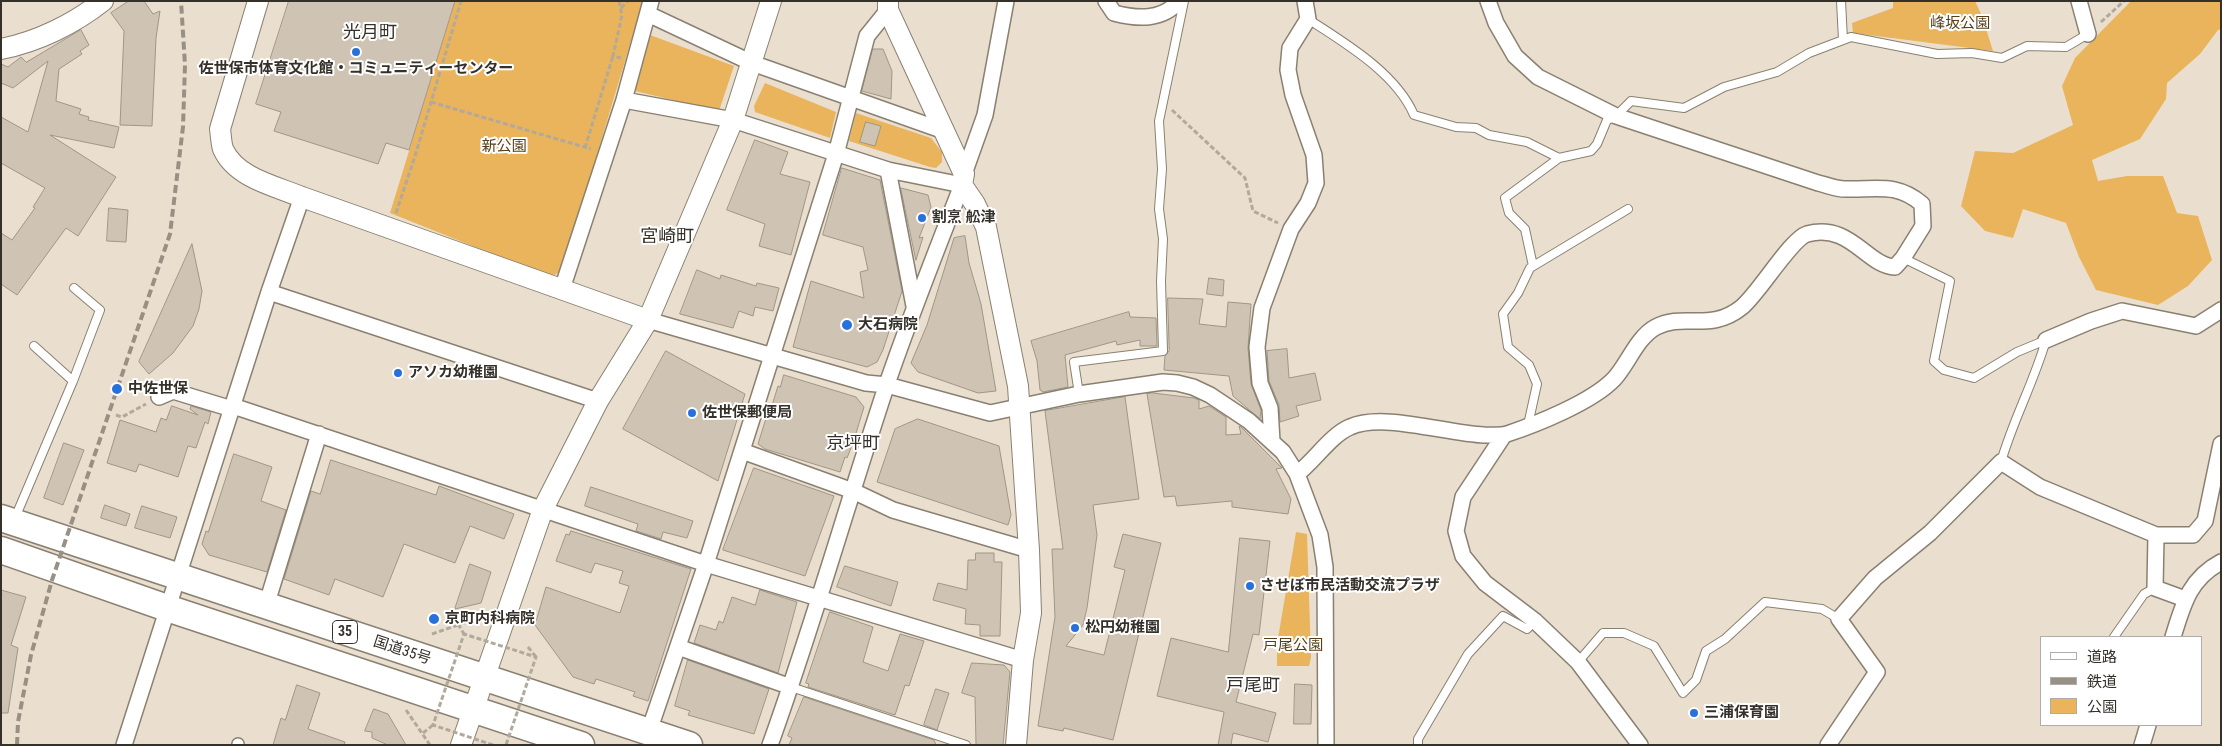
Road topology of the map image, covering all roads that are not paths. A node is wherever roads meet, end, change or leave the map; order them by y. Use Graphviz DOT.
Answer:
graph roads {
  1 [pos="103,1"];
  2 [pos="258,1"];
  3 [pos="771,1"];
  4 [pos="1006,1"];
  5 [pos="1106,1"];
  6 [pos="1179,1"];
  7 [pos="1184,1"];
  8 [pos="1305,1"];
  9 [pos="1488,1"];
  10 [pos="1841,1"];
  11 [pos="2079,1"];
  12 [pos="888,5"];
  13 [pos="650,8"];
  14 [pos="1308,19"];
  15 [pos="2088,34"];
  16 [pos="1843,40"];
  17 [pos="1,49"];
  18 [pos="752,63"];
  19 [pos="852,98"];
  20 [pos="624,100"];
  21 [pos="1616,116"];
  22 [pos="733,120"];
  23 [pos="944,131"];
  24 [pos="836,154"];
  25 [pos="1559,158"];
  26 [pos="888,170"];
  27 [pos="963,180"];
  28 [pos="302,197"];
  29 [pos="1628,209"];
  30 [pos="1903,258"];
  31 [pos="1533,266"];
  32 [pos="74,288"];
  33 [pos="562,289"];
  34 [pos="268,292"];
  35 [pos="914,306"];
  36 [pos="2221,310"];
  37 [pos="648,320"];
  38 [pos="2046,340"];
  39 [pos="34,346"];
  40 [pos="772,356"];
  41 [pos="73,381"];
  42 [pos="887,385"];
  43 [pos="1079,394"];
  44 [pos="159,397"];
  45 [pos="598,401"];
  46 [pos="1019,407"];
  47 [pos="232,408"];
  48 [pos="1528,426"];
  49 [pos="319,434"];
  50 [pos="1504,435"];
  51 [pos="1272,441"];
  52 [pos="2221,444"];
  53 [pos="742,450"];
  54 [pos="2001,462"];
  55 [pos="1297,474"];
  56 [pos="853,490"];
  57 [pos="543,509"];
  58 [pos="7,520"];
  59 [pos="2156,535"];
  60 [pos="1,550"];
  61 [pos="1029,550"];
  62 [pos="706,564"];
  63 [pos="2218,567"];
  64 [pos="178,576"];
  65 [pos="2155,588"];
  66 [pos="818,597"];
  67 [pos="2185,599"];
  68 [pos="266,606"];
  69 [pos="167,608"];
  70 [pos="1839,619"];
  71 [pos="1535,621"];
  72 [pos="2115,636"];
  73 [pos="2174,636"];
  74 [pos="678,646"];
  75 [pos="1023,660"];
  76 [pos="1578,662"];
  77 [pos="484,679"];
  78 [pos="791,687"];
  79 [pos="474,709"];
  80 [pos="2148,726"];
  81 [pos="649,731"];
  82 [pos="124,745"];
  83 [pos="461,745"];
  84 [pos="582,745"];
  85 [pos="689,745"];
  86 [pos="770,745"];
  87 [pos="966,745"];
  88 [pos="1016,745"];
  89 [pos="1326,745"];
  90 [pos="1418,745"];
  91 [pos="1640,745"];
  92 [pos="1828,745"];
  93 [pos="2142,745"];
  1 -- 17 [label="street"];
  2 -- 28 [label="street"];
  3 -- 18 [label="street"];
  4 -- 27 [label="street"];
  5 -- 6 [label="street"];
  7 -- 43 [label="lane"];
  8 -- 14 [label="street"];
  9 -- 21 [label="street"];
  10 -- 16 [label="lane"];
  11 -- 15 [label="street"];
  12 -- 19 [label="street"];
  12 -- 23 [label="street"];
  13 -- 18 [label="street"];
  13 -- 20 [label="street"];
  14 -- 25 [label="lane"];
  14 -- 51 [label="street"];
  15 -- 16 [label="lane"];
  16 -- 21 [label="lane"];
  18 -- 19 [label="street"];
  18 -- 22 [label="street"];
  19 -- 23 [label="street"];
  19 -- 24 [label="street"];
  20 -- 22 [label="street"];
  20 -- 33 [label="street"];
  21 -- 25 [label="lane"];
  21 -- 30 [label="street"];
  22 -- 24 [label="street"];
  22 -- 37 [label="street"];
  23 -- 27 [label="street"];
  24 -- 26 [label="street"];
  24 -- 40 [label="street"];
  25 -- 31 [label="lane"];
  26 -- 27 [label="street"];
  26 -- 35 [label="street"];
  27 -- 35 [label="street"];
  27 -- 46 [label="street"];
  28 -- 33 [label="street"];
  28 -- 34 [label="street"];
  29 -- 31 [label="lane"];
  30 -- 38 [label="lane"];
  30 -- 48 [label="street"];
  31 -- 48 [label="lane"];
  32 -- 41 [label="lane"];
  33 -- 37 [label="street"];
  34 -- 45 [label="street"];
  34 -- 47 [label="street"];
  35 -- 42 [label="street"];
  36 -- 38 [label="street"];
  37 -- 40 [label="street"];
  37 -- 45 [label="street"];
  38 -- 54 [label="lane"];
  39 -- 41 [label="lane"];
  40 -- 42 [label="street"];
  40 -- 53 [label="street"];
  41 -- 58 [label="lane"];
  42 -- 46 [label="street"];
  42 -- 56 [label="street"];
  43 -- 46 [label="street"];
  43 -- 51 [label="street"];
  44 -- 47 [label="street"];
  45 -- 57 [label="street"];
  46 -- 61 [label="street"];
  47 -- 49 [label="street"];
  47 -- 64 [label="street"];
  48 -- 50 [label="street"];
  49 -- 57 [label="street"];
  49 -- 68 [label="street"];
  50 -- 55 [label="street"];
  50 -- 71 [label="street"];
  51 -- 55 [label="street"];
  52 -- 59 [label="street"];
  53 -- 56 [label="street"];
  53 -- 62 [label="street"];
  54 -- 59 [label="street"];
  54 -- 70 [label="street"];
  55 -- 89 [label="street"];
  56 -- 61 [label="street"];
  56 -- 66 [label="street"];
  57 -- 62 [label="street"];
  57 -- 77 [label="street"];
  58 -- 64 [label="highway, 国道35号 / 35"];
  59 -- 65 [label="street"];
  60 -- 69 [label="highway, 35"];
  61 -- 75 [label="street"];
  62 -- 66 [label="street"];
  62 -- 74 [label="street"];
  63 -- 67 [label="street"];
  64 -- 68 [label="highway, 国道35号 / 35"];
  64 -- 69 [label="street"];
  65 -- 67 [label="street"];
  65 -- 72 [label="lane"];
  66 -- 75 [label="street"];
  66 -- 78 [label="street"];
  67 -- 73 [label="street"];
  68 -- 77 [label="highway, 国道35号 / 35"];
  69 -- 79 [label="highway, 35"];
  69 -- 82 [label="street"];
  70 -- 76 [label="lane"];
  70 -- 92 [label="street"];
  71 -- 76 [label="street"];
  71 -- 90 [label="lane"];
  74 -- 78 [label="street"];
  74 -- 81 [label="street"];
  75 -- 88 [label="street"];
  76 -- 91 [label="street"];
  77 -- 79 [label="street"];
  77 -- 81 [label="highway, 国道35号 / 35"];
  78 -- 86 [label="street"];
  78 -- 87 [label="lane"];
  79 -- 83 [label="street"];
  79 -- 84 [label="highway, 35"];
  80 -- 93 [label="street"];
  81 -- 85 [label="highway, 国道35号 / 35"];
}
